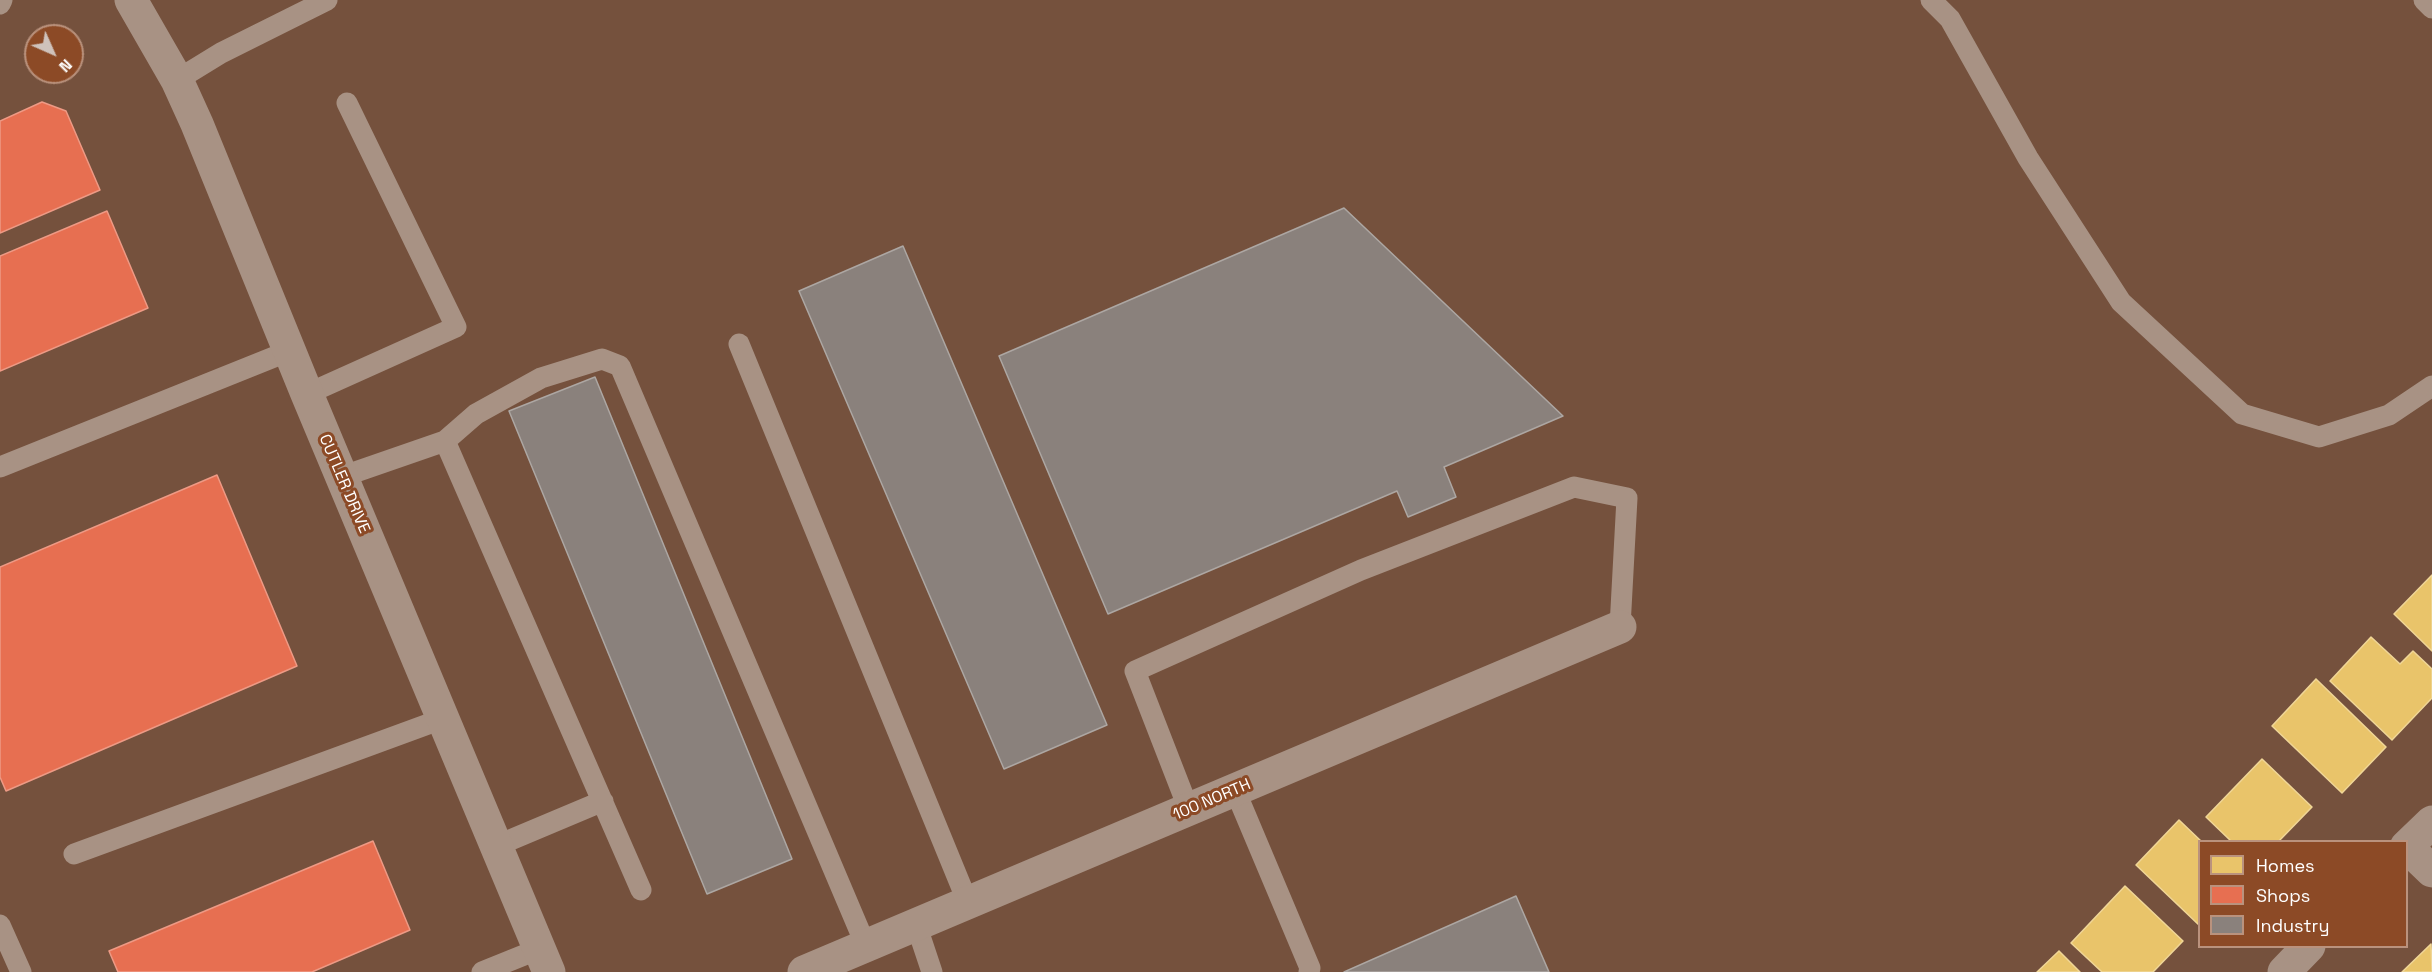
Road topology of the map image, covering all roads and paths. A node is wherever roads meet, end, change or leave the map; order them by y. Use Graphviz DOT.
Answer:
graph roads {
  1 [pos="2,0"];
  2 [pos="131,0"];
  3 [pos="327,0"];
  4 [pos="1931,0"];
  5 [pos="2424,0"];
  6 [pos="0,4"];
  7 [pos="2432,8"];
  8 [pos="177,80"];
  9 [pos="347,103"];
  10 [pos="739,344"];
  11 [pos="289,351"];
  12 [pos="2432,386"];
  13 [pos="307,394"];
  14 [pos="445,441"];
  15 [pos="0,467"];
  16 [pos="341,477"];
  17 [pos="1620,627"];
  18 [pos="442,719"];
  19 [pos="1235,790"];
  20 [pos="603,801"];
  21 [pos="1189,810"];
  22 [pos="2432,822"];
  23 [pos="496,846"];
  24 [pos="2408,846"];
  25 [pos="2408,848"];
  26 [pos="74,854"];
  27 [pos="2432,871"];
  28 [pos="641,890"];
  29 [pos="968,903"];
  30 [pos="916,924"];
  31 [pos="0,925"];
  32 [pos="866,946"];
  33 [pos="2307,948"];
  34 [pos="544,960"];
  35 [pos="21,972"];
  36 [pos="482,972"];
  37 [pos="804,972"];
  38 [pos="932,972"];
  39 [pos="1309,972"];
  40 [pos="2284,972"];
  1 -- 6 [label="lane"];
  2 -- 8 [label="street, CUTLER DRIVE"];
  3 -- 8 [label="lane"];
  4 -- 12 [label="lane"];
  5 -- 7 [label="lane"];
  8 -- 11 [label="street, CUTLER DRIVE"];
  9 -- 13 [label="lane"];
  10 -- 29 [label="lane"];
  11 -- 13 [label="street, CUTLER DRIVE"];
  11 -- 15 [label="lane"];
  13 -- 16 [label="street, CUTLER DRIVE"];
  14 -- 16 [label="lane"];
  14 -- 20 [label="lane"];
  14 -- 32 [label="lane"];
  16 -- 18 [label="street, CUTLER DRIVE"];
  17 -- 19 [label="street, 100 NORTH"];
  17 -- 21 [label="lane"];
  18 -- 23 [label="street, CUTLER DRIVE"];
  18 -- 26 [label="lane"];
  19 -- 21 [label="street, 100 NORTH"];
  19 -- 39 [label="lane"];
  20 -- 23 [label="lane"];
  20 -- 28 [label="lane"];
  21 -- 29 [label="street, 100 NORTH"];
  22 -- 24 [label="street"];
  23 -- 34 [label="street, CUTLER DRIVE"];
  25 -- 27 [label="street"];
  29 -- 30 [label="street, 100 NORTH"];
  30 -- 32 [label="street, 100 NORTH"];
  30 -- 38 [label="lane"];
  31 -- 35 [label="lane"];
  32 -- 37 [label="street, 100 NORTH"];
  33 -- 40 [label="street"];
  34 -- 36 [label="lane"];
}
